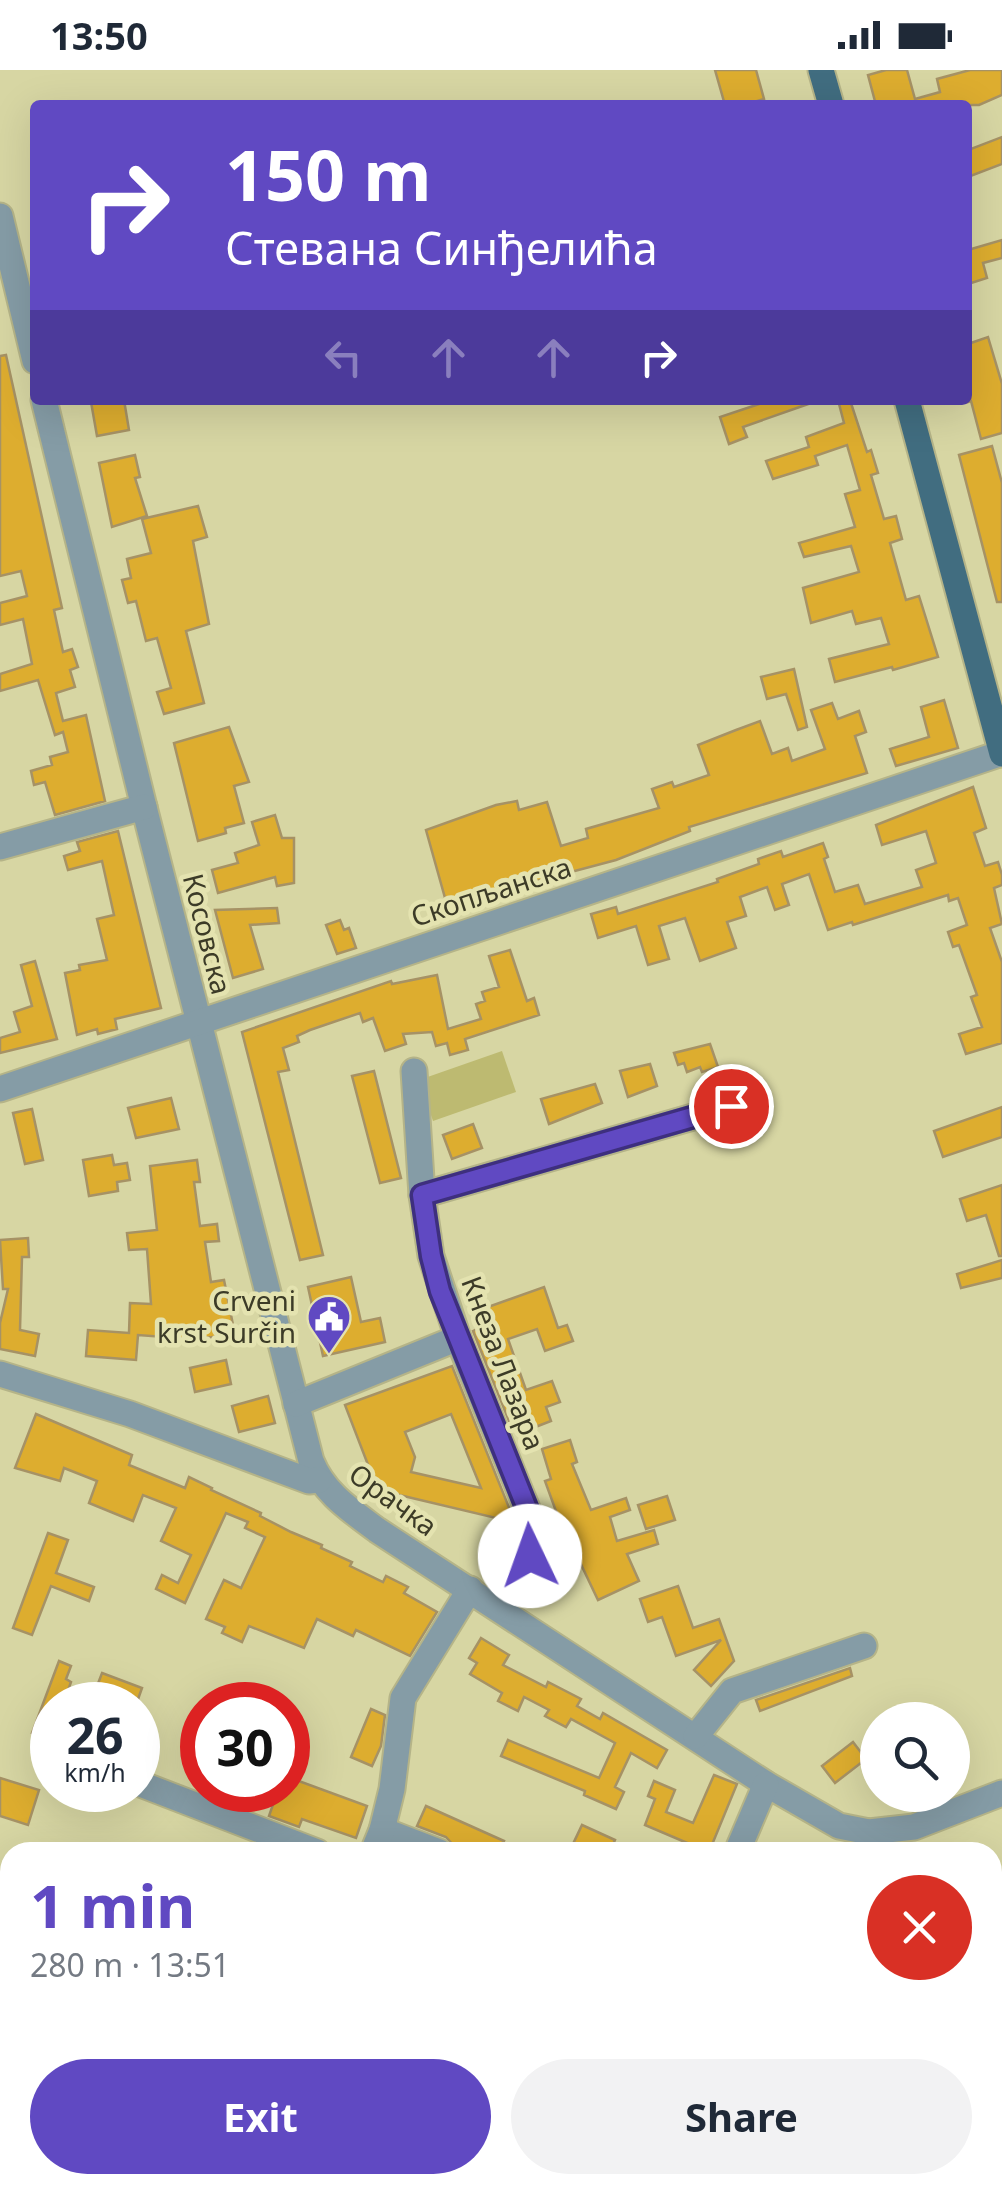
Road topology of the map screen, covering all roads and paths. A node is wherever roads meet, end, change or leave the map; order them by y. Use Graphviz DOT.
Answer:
graph roads {
  1 [pos="822,70"];
  2 [pos="829,100"];
  3 [pos="0,216"];
  4 [pos="30,340"];
  5 [pos="45,405"];
  6 [pos="908,405"];
  7 [pos="1002,753"];
  8 [pos="144,807"];
  9 [pos="0,848"];
  10 [pos="198,1022"];
  11 [pos="414,1071"];
  12 [pos="0,1088"];
  13 [pos="731,1106"];
  14 [pos="422,1195"];
  15 [pos="458,1338"];
  16 [pos="0,1374"];
  17 [pos="296,1404"];
  18 [pos="319,1480"];
  19 [pos="470,1589"];
  20 [pos="498,1606"];
  21 [pos="864,1646"];
  22 [pos="696,1736"];
  23 [pos="766,1784"];
  24 [pos="160,1791"];
  25 [pos="1002,1792"];
  26 [pos="291,1842"];
  27 [pos="378,1842"];
  28 [pos="741,1842"];
  29 [pos="862,1842"];
  1 -- 2 [label="main road"];
  3 -- 4 [label="street"];
  5 -- 8 [label="street, Косовска"];
  6 -- 7 [label="main road"];
  7 -- 10 [label="street, Скопљанска"];
  8 -- 9 [label="street"];
  8 -- 10 [label="street, Косовска"];
  10 -- 12 [label="street, Скопљанска"];
  10 -- 17 [label="street, Косовска"];
  11 -- 14 [label="street, Кнеза Лазара"];
  13 -- 14 [label="street"];
  14 -- 15 [label="street, Кнеза Лазара"];
  15 -- 17 [label="street"];
  15 -- 20 [label="street, Кнеза Лазара"];
  16 -- 18 [label="street, Орачка"];
  17 -- 18 [label="street, Косовска"];
  18 -- 19 [label="street, Орачка"];
  19 -- 20 [label="street, Орачка"];
  19 -- 27 [label="street"];
  20 -- 22 [label="street, Орачка"];
  21 -- 22 [label="street"];
  22 -- 23 [label="street, Орачка"];
  23 -- 28 [label="street"];
  23 -- 29 [label="street, Орачка"];
  24 -- 26 [label="street"];
  25 -- 29 [label="street"];
}
